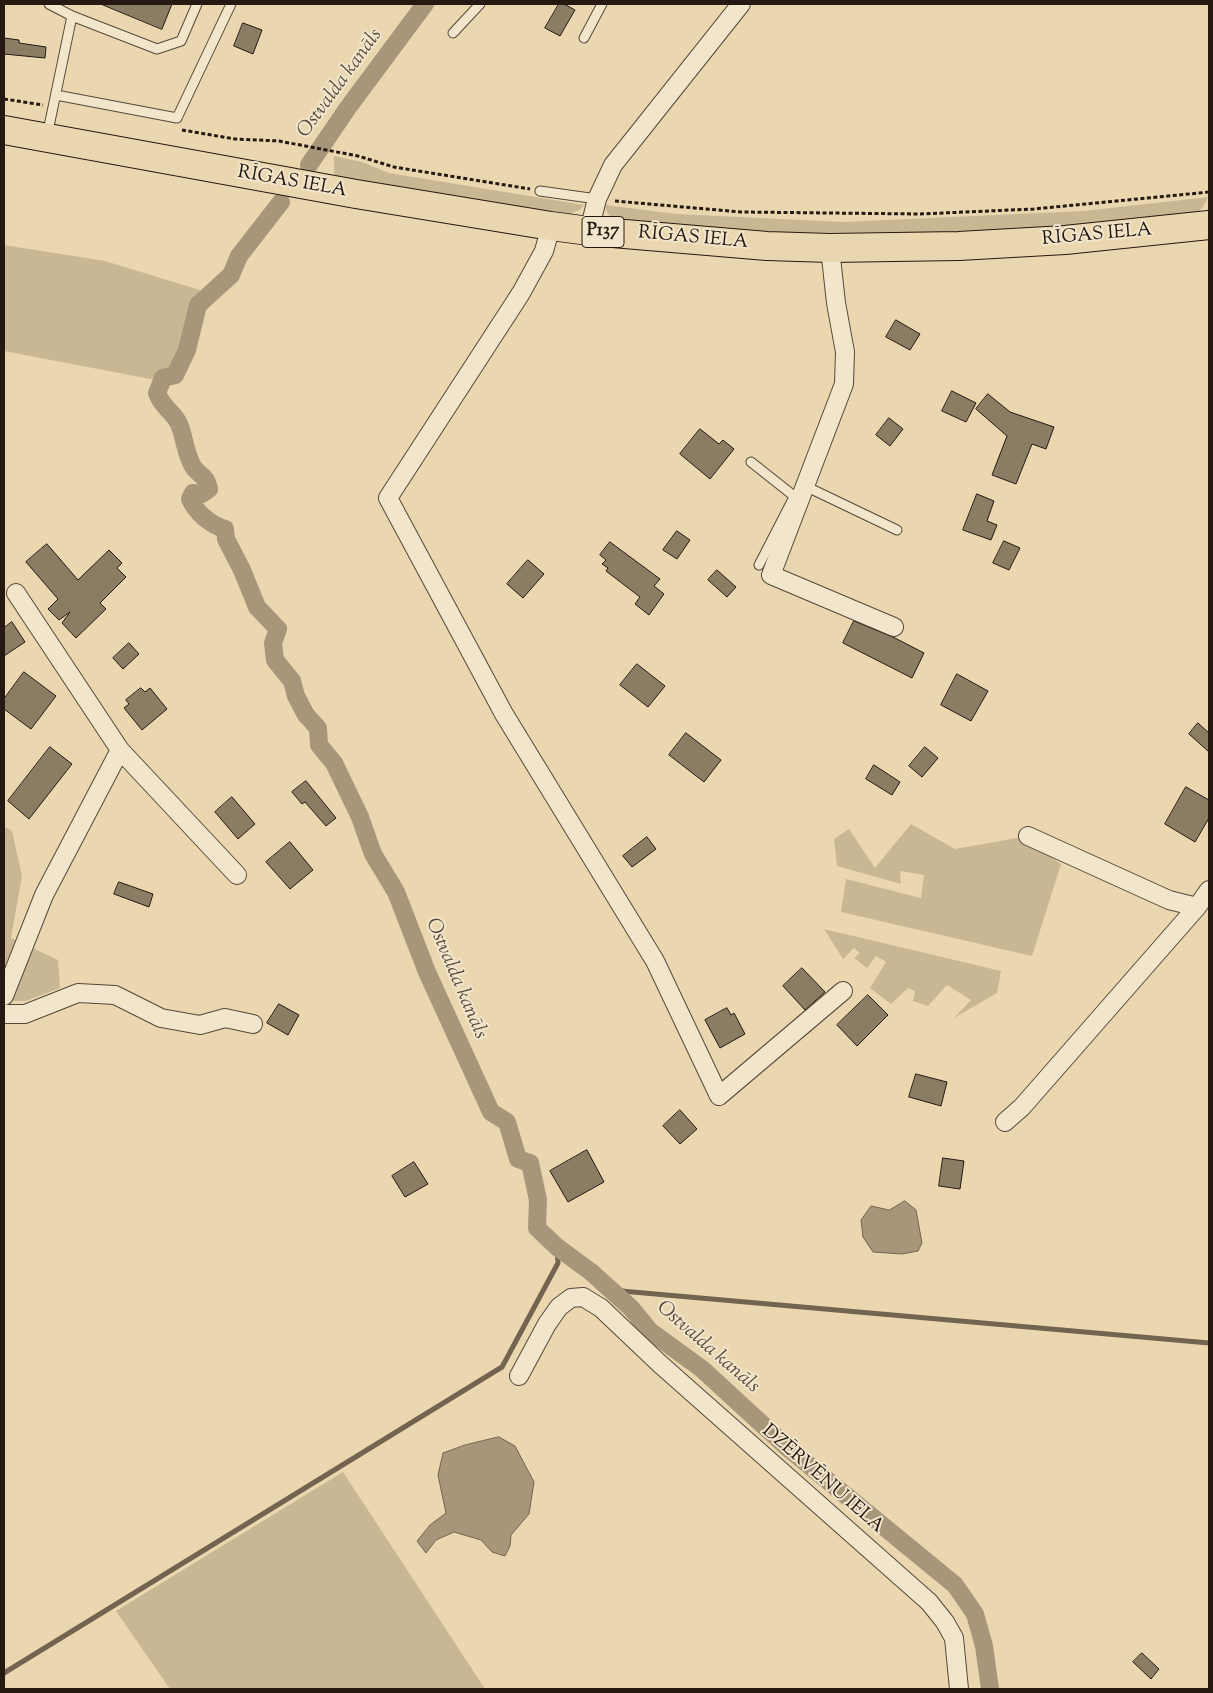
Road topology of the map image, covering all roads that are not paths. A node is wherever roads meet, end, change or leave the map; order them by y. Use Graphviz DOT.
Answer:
graph roads {
  1 [pos="49,4"];
  2 [pos="197,4"];
  3 [pos="231,4"];
  4 [pos="480,4"];
  5 [pos="602,4"];
  6 [pos="741,4"];
  7 [pos="72,16"];
  8 [pos="454,33"];
  9 [pos="584,38"];
  10 [pos="56,95"];
  11 [pos="4,130"];
  12 [pos="47,138"];
  13 [pos="540,191"];
  14 [pos="597,199"];
  15 [pos="1209,225"];
  16 [pos="551,226"];
  17 [pos="590,231"];
  18 [pos="830,248"];
  19 [pos="751,462"];
  20 [pos="800,491"];
  21 [pos="897,530"];
  22 [pos="758,565"];
  23 [pos="16,592"];
  24 [pos="894,627"];
  25 [pos="120,750"];
  26 [pos="1028,836"];
  27 [pos="237,875"];
  28 [pos="1209,890"];
  29 [pos="1197,907"];
  30 [pos="843,992"];
  31 [pos="4,996"];
  32 [pos="4,1014"];
  33 [pos="253,1024"];
  34 [pos="1005,1122"];
  35 [pos="519,1376"];
  36 [pos="959,1689"];
  1 -- 7 [label="lane"];
  2 -- 7 [label="lane"];
  3 -- 10 [label="lane"];
  4 -- 8 [label="lane"];
  5 -- 9 [label="lane"];
  6 -- 14 [label="street"];
  7 -- 10 [label="lane"];
  10 -- 12 [label="lane"];
  11 -- 12 [label="main road, RĪGAS IELA / P137"];
  12 -- 16 [label="main road, RĪGAS IELA / P137"];
  13 -- 14 [label="lane"];
  14 -- 17 [label="street"];
  15 -- 18 [label="main road, RĪGAS IELA / P137"];
  16 -- 17 [label="main road, RĪGAS IELA / P137"];
  16 -- 30 [label="street"];
  17 -- 18 [label="main road, RĪGAS IELA / P137"];
  18 -- 20 [label="street"];
  19 -- 20 [label="lane"];
  20 -- 21 [label="lane"];
  20 -- 22 [label="lane"];
  20 -- 24 [label="street"];
  23 -- 25 [label="street"];
  25 -- 27 [label="street"];
  25 -- 31 [label="street"];
  26 -- 29 [label="street"];
  28 -- 29 [label="street"];
  29 -- 34 [label="street"];
  32 -- 33 [label="street"];
  35 -- 36 [label="street, DZĒRVĒNU IELA"];
}
